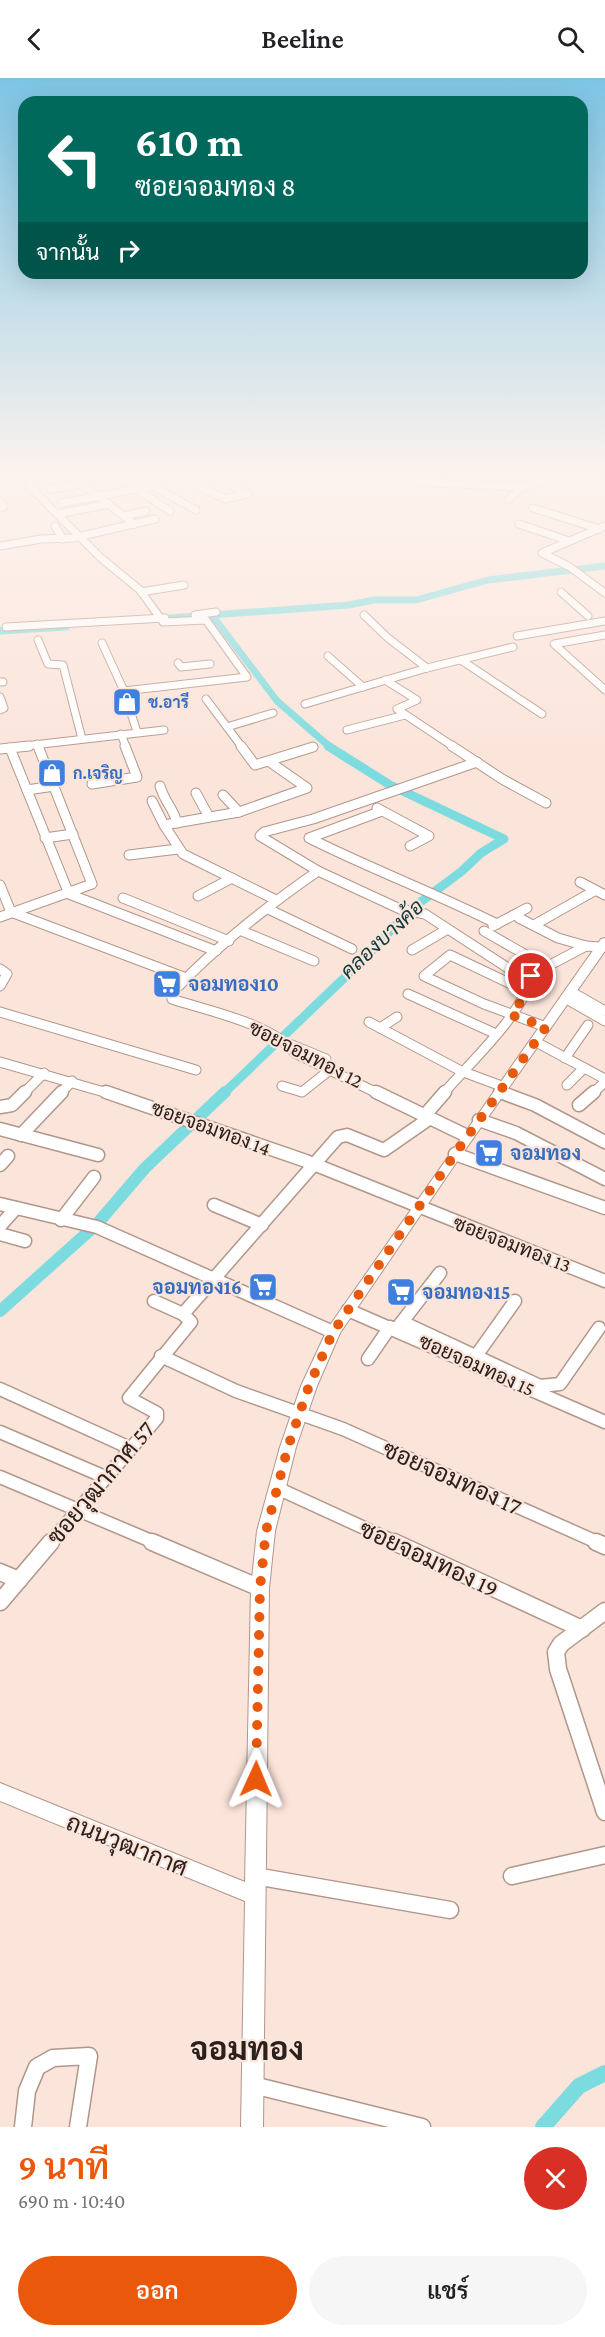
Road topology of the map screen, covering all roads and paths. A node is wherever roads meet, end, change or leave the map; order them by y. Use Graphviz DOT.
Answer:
graph roads {
  1 [pos="122,576"];
  2 [pos="582,576"];
  3 [pos="184,585"];
  4 [pos="550,585"];
  5 [pos="141,592"];
  6 [pos="605,593"];
  7 [pos="216,612"];
  8 [pos="364,615"];
  9 [pos="588,616"];
  10 [pos="162,620"];
  11 [pos="605,621"];
  12 [pos="6,627"];
  13 [pos="605,635"];
  14 [pos="517,636"];
  15 [pos="38,640"];
  16 [pos="102,643"];
  17 [pos="513,647"];
  18 [pos="327,656"];
  19 [pos="461,660"];
  20 [pos="178,663"];
  21 [pos="210,664"];
  22 [pos="188,667"];
  23 [pos="427,668"];
  24 [pos="385,680"];
  25 [pos="197,684"];
  26 [pos="363,687"];
  27 [pos="605,690"];
  28 [pos="124,691"];
  29 [pos="0,697"];
  30 [pos="206,699"];
  31 [pos="305,704"];
  32 [pos="0,710"];
  33 [pos="273,713"];
  34 [pos="542,714"];
  35 [pos="405,715"];
  36 [pos="227,727"];
  37 [pos="164,730"];
  38 [pos="347,730"];
  39 [pos="137,732"];
  40 [pos="120,734"];
  41 [pos="82,739"];
  42 [pos="37,744"];
  43 [pos="314,747"];
  44 [pos="10,748"];
  45 [pos="0,749"];
  46 [pos="270,762"];
  47 [pos="477,762"];
  48 [pos="92,784"];
  49 [pos="54,786"];
  50 [pos="160,786"];
  51 [pos="27,790"];
  52 [pos="196,794"];
  53 [pos="223,795"];
  54 [pos="363,800"];
  55 [pos="152,801"];
  56 [pos="546,803"];
  57 [pos="382,810"];
  58 [pos="239,812"];
  59 [pos="209,818"];
  60 [pos="170,824"];
  61 [pos="73,834"];
  62 [pos="45,838"];
  63 [pos="410,846"];
  64 [pos="178,849"];
  65 [pos="129,855"];
  66 [pos="318,871"];
  67 [pos="232,878"];
  68 [pos="580,882"];
  69 [pos="0,885"];
  70 [pos="594,891"];
  71 [pos="69,894"];
  72 [pos="605,895"];
  73 [pos="198,896"];
  74 [pos="123,898"];
  75 [pos="276,900"];
  76 [pos="527,908"];
  77 [pos="268,909"];
  78 [pos="11,912"];
  79 [pos="0,917"];
  80 [pos="519,918"];
  81 [pos="497,924"];
  82 [pos="534,925"];
  83 [pos="446,930"];
  84 [pos="242,931"];
  85 [pos="229,941"];
  86 [pos="598,945"];
  87 [pos="352,949"];
  88 [pos="412,950"];
  89 [pos="216,951"];
  90 [pos="314,961"];
  91 [pos="547,967"];
  92 [pos="0,969"];
  93 [pos="186,978"];
  94 [pos="0,986"];
  95 [pos="530,987"];
  96 [pos="408,994"];
  97 [pos="568,995"];
  98 [pos="605,1011"];
  99 [pos="0,1012"];
  100 [pos="511,1015"];
  101 [pos="397,1017"];
  102 [pos="605,1021"];
  103 [pos="369,1022"];
  104 [pos="588,1025"];
  105 [pos="546,1027"];
  106 [pos="380,1028"];
  107 [pos="495,1033"];
  108 [pos="284,1042"];
  109 [pos="536,1042"];
  110 [pos="565,1058"];
  111 [pos="0,1062"];
  112 [pos="584,1068"];
  113 [pos="332,1069"];
  114 [pos="196,1070"];
  115 [pos="461,1071"];
  116 [pos="44,1073"];
  117 [pos="72,1081"];
  118 [pos="605,1081"];
  119 [pos="282,1086"];
  120 [pos="567,1086"];
  121 [pos="502,1090"];
  122 [pos="579,1105"];
  123 [pos="0,1107"];
  124 [pos="428,1114"];
  125 [pos="0,1129"];
  126 [pos="473,1129"];
  127 [pos="21,1135"];
  128 [pos="605,1142"];
  129 [pos="455,1154"];
  130 [pos="98,1155"];
  131 [pos="8,1156"];
  132 [pos="0,1165"];
  133 [pos="314,1166"];
  134 [pos="93,1177"];
  135 [pos="605,1179"];
  136 [pos="0,1204"];
  137 [pos="214,1205"];
  138 [pos="418,1207"];
  139 [pos="16,1208"];
  140 [pos="605,1208"];
  141 [pos="61,1220"];
  142 [pos="262,1224"];
  143 [pos="0,1226"];
  144 [pos="0,1234"];
  145 [pos="25,1241"];
  146 [pos="440,1273"];
  147 [pos="213,1280"];
  148 [pos="605,1281"];
  149 [pos="154,1301"];
  150 [pos="516,1301"];
  151 [pos="348,1310"];
  152 [pos="183,1314"];
  153 [pos="396,1326"];
  154 [pos="599,1328"];
  155 [pos="333,1332"];
  156 [pos="161,1356"];
  157 [pos="476,1356"];
  158 [pos="368,1359"];
  159 [pos="0,1389"];
  160 [pos="298,1415"];
  161 [pos="605,1422"];
  162 [pos="0,1432"];
  163 [pos="130,1448"];
  164 [pos="0,1477"];
  165 [pos="105,1477"];
  166 [pos="277,1488"];
  167 [pos="77,1510"];
  168 [pos="605,1546"];
  169 [pos="0,1572"];
  170 [pos="18,1580"];
  171 [pos="260,1588"];
  172 [pos="0,1602"];
  173 [pos="605,1611"];
  174 [pos="582,1629"];
  175 [pos="0,1792"];
  176 [pos="605,1812"];
  177 [pos="605,1855"];
  178 [pos="512,1876"];
  179 [pos="255,1886"];
  180 [pos="450,1910"];
  181 [pos="253,2085"];
  182 [pos="23,2127"];
  183 [pos="78,2127"];
  184 [pos="252,2127"];
  185 [pos="422,2127"];
  1 -- 5 [label="street"];
  2 -- 6 [label="street"];
  3 -- 5 [label="street"];
  4 -- 9 [label="street"];
  5 -- 10 [label="street"];
  7 -- 10 [label="street"];
  8 -- 23 [label="street"];
  10 -- 12 [label="street"];
  10 -- 25 [label="street"];
  11 -- 14 [label="street"];
  13 -- 27 [label="street"];
  15 -- 41 [label="street"];
  16 -- 28 [label="street"];
  17 -- 19 [label="street"];
  18 -- 26 [label="street"];
  19 -- 23 [label="street"];
  19 -- 34 [label="street"];
  20 -- 22 [label="street"];
  21 -- 22 [label="street"];
  22 -- 25 [label="street"];
  23 -- 24 [label="street"];
  24 -- 26 [label="street"];
  24 -- 35 [label="street"];
  25 -- 28 [label="street"];
  26 -- 31 [label="street"];
  28 -- 39 [label="street"];
  29 -- 32 [label="street"];
  30 -- 36 [label="street"];
  33 -- 36 [label="street"];
  35 -- 38 [label="street"];
  35 -- 47 [label="street"];
  36 -- 46 [label="street"];
  37 -- 39 [label="street"];
  39 -- 40 [label="street"];
  40 -- 41 [label="street"];
  40 -- 48 [label="street"];
  41 -- 42 [label="street"];
  42 -- 44 [label="street"];
  42 -- 49 [label="street"];
  43 -- 46 [label="street"];
  44 -- 45 [label="street"];
  44 -- 51 [label="street"];
  46 -- 58 [label="street"];
  47 -- 54 [label="street"];
  47 -- 56 [label="street"];
  49 -- 51 [label="street"];
  49 -- 61 [label="street"];
  50 -- 60 [label="street"];
  51 -- 62 [label="street"];
  52 -- 59 [label="street"];
  53 -- 58 [label="street"];
  54 -- 57 [label="street"];
  54 -- 66 [label="street"];
  55 -- 60 [label="street"];
  57 -- 63 [label="street"];
  57 -- 81 [label="street"];
  58 -- 59 [label="street"];
  59 -- 60 [label="street"];
  60 -- 64 [label="street"];
  61 -- 62 [label="street"];
  61 -- 71 [label="street"];
  62 -- 71 [label="street"];
  64 -- 65 [label="street"];
  64 -- 67 [label="street"];
  66 -- 75 [label="street"];
  66 -- 83 [label="street"];
  67 -- 73 [label="street"];
  67 -- 75 [label="street"];
  68 -- 70 [label="street"];
  69 -- 78 [label="street"];
  70 -- 72 [label="street"];
  70 -- 82 [label="street"];
  71 -- 78 [label="street"];
  71 -- 89 [label="street"];
  74 -- 85 [label="street"];
  75 -- 77 [label="street"];
  76 -- 81 [label="street"];
  77 -- 84 [label="street"];
  77 -- 87 [label="street"];
  78 -- 79 [label="street"];
  78 -- 93 [label="street"];
  80 -- 82 [label="street"];
  81 -- 91 [label="street"];
  82 -- 86 [label="street"];
  83 -- 88 [label="street"];
  83 -- 95 [label="street"];
  84 -- 85 [label="street"];
  84 -- 90 [label="street"];
  85 -- 89 [label="street"];
  86 -- 91 [label="street"];
  86 -- 97 [label="main road"];
  89 -- 93 [label="street"];
  91 -- 95 [label="street"];
  92 -- 94 [label="street"];
  93 -- 108 [label="street, ซอยจอมทอง 12"];
  95 -- 100 [label="street"];
  95 -- 100 [label="street"];
  96 -- 107 [label="street"];
  97 -- 98 [label="street"];
  97 -- 102 [label="street"];
  97 -- 105 [label="main road"];
  99 -- 114 [label="street"];
  100 -- 105 [label="street"];
  100 -- 107 [label="street"];
  101 -- 106 [label="street"];
  103 -- 106 [label="street"];
  104 -- 110 [label="street"];
  105 -- 109 [label="main road"];
  106 -- 115 [label="street"];
  107 -- 115 [label="street"];
  108 -- 113 [label="street, ซอยจอมทอง 12"];
  108 -- 124 [label="street"];
  109 -- 110 [label="street"];
  109 -- 121 [label="main road"];
  110 -- 112 [label="street"];
  111 -- 116 [label="street, ซอยจอมทอง 14"];
  112 -- 118 [label="street"];
  112 -- 120 [label="street"];
  113 -- 119 [label="street"];
  113 -- 124 [label="street, ซอยจอมทอง 12"];
  115 -- 121 [label="street"];
  115 -- 124 [label="street"];
  116 -- 117 [label="street, ซอยจอมทอง 14"];
  116 -- 123 [label="street"];
  117 -- 127 [label="street"];
  117 -- 133 [label="street, ซอยจอมทอง 14"];
  118 -- 122 [label="street"];
  121 -- 126 [label="main road"];
  121 -- 128 [label="street"];
  124 -- 126 [label="street, ซอยจอมทอง 12"];
  124 -- 133 [label="street"];
  125 -- 127 [label="street"];
  126 -- 129 [label="main road"];
  126 -- 135 [label="street, ซอยจอมทอง 12"];
  127 -- 130 [label="street"];
  129 -- 138 [label="main road"];
  129 -- 140 [label="street"];
  131 -- 132 [label="street"];
  133 -- 138 [label="street, ซอยจอมทอง 14"];
  133 -- 142 [label="street"];
  134 -- 141 [label="street"];
  136 -- 139 [label="street"];
  137 -- 142 [label="street"];
  138 -- 148 [label="street, ซอยจอมทอง 13"];
  138 -- 151 [label="main road"];
  139 -- 141 [label="street"];
  139 -- 143 [label="street"];
  141 -- 147 [label="street"];
  142 -- 147 [label="street"];
  144 -- 145 [label="street"];
  146 -- 153 [label="street"];
  147 -- 152 [label="street"];
  147 -- 155 [label="street"];
  149 -- 152 [label="street"];
  150 -- 157 [label="street"];
  151 -- 153 [label="street, ซอยจอมทอง 15"];
  151 -- 155 [label="main road"];
  152 -- 156 [label="street, ซอยวุฒากาศ 57"];
  153 -- 157 [label="street"];
  153 -- 158 [label="street"];
  153 -- 161 [label="street, ซอยจอมทอง 15"];
  154 -- 157 [label="street"];
  155 -- 160 [label="main road"];
  156 -- 160 [label="street, ซอยจอมทอง 17"];
  156 -- 163 [label="street, ซอยวุฒากาศ 57"];
  159 -- 163 [label="street"];
  160 -- 166 [label="main road"];
  160 -- 168 [label="street, ซอยจอมทอง 17"];
  162 -- 165 [label="street"];
  163 -- 165 [label="street, ซอยวุฒากาศ 57"];
  164 -- 167 [label="street"];
  165 -- 167 [label="street, ซอยวุฒากาศ 57"];
  166 -- 171 [label="main road"];
  166 -- 174 [label="street, ซอยจอมทอง 19"];
  167 -- 170 [label="street, ซอยวุฒากาศ 57"];
  167 -- 171 [label="street"];
  169 -- 170 [label="street"];
  170 -- 172 [label="street, ซอยวุฒากาศ 57"];
  171 -- 179 [label="main road"];
  173 -- 174 [label="street"];
  174 -- 176 [label="street"];
  175 -- 179 [label="main road, ถนนวุฒากาศ"];
  177 -- 178 [label="street"];
  179 -- 180 [label="street"];
  179 -- 181 [label="main road"];
  181 -- 184 [label="main road"];
  181 -- 185 [label="street"];
  182 -- 183 [label="street"];
}
